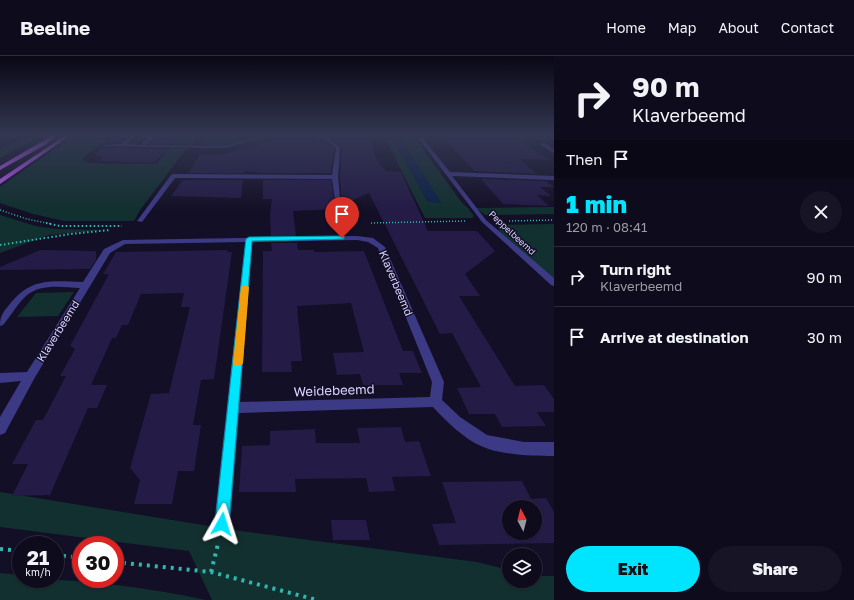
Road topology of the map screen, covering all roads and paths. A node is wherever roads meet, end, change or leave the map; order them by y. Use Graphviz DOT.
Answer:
graph roads {
  1 [pos="14,160"];
  2 [pos="32,160"];
  3 [pos="337,160"];
  4 [pos="438,160"];
  5 [pos="0,168"];
  6 [pos="448,174"];
  7 [pos="335,177"];
  8 [pos="554,178"];
  9 [pos="0,182"];
  10 [pos="339,207"];
  11 [pos="140,221"];
  12 [pos="128,227"];
  13 [pos="249,239"];
  14 [pos="0,245"];
  15 [pos="554,283"];
  16 [pos="86,285"];
  17 [pos="0,323"];
  18 [pos="30,376"];
  19 [pos="0,378"];
  20 [pos="436,402"];
  21 [pos="234,408"];
  22 [pos="0,429"];
  23 [pos="554,449"];
  24 [pos="222,524"];
  25 [pos="0,549"];
  26 [pos="12,550"];
  27 [pos="124,563"];
  28 [pos="212,572"];
  29 [pos="316,600"];
  1 -- 5 [label="main road"];
  2 -- 9 [label="main road"];
  3 -- 7 [label="street"];
  4 -- 6 [label="street, Peppelbeemd"];
  6 -- 8 [label="street"];
  6 -- 15 [label="street, Peppelbeemd"];
  7 -- 10 [label="street"];
  7 -- 11 [label="street"];
  12 -- 14 [label="path"];
  13 -- 16 [label="street, Klaverbeemd"];
  13 -- 20 [label="street, Klaverbeemd"];
  13 -- 21 [label="street"];
  16 -- 17 [label="street, Klaverbeemd"];
  16 -- 18 [label="street, Klaverbeemd"];
  18 -- 19 [label="street"];
  18 -- 22 [label="street, Klaverbeemd"];
  20 -- 21 [label="street, Weidebeemd"];
  20 -- 23 [label="street"];
  21 -- 24 [label="street"];
  24 -- 28 [label="path"];
  25 -- 26 [label="path"];
  27 -- 28 [label="path"];
  28 -- 29 [label="path"];
}
